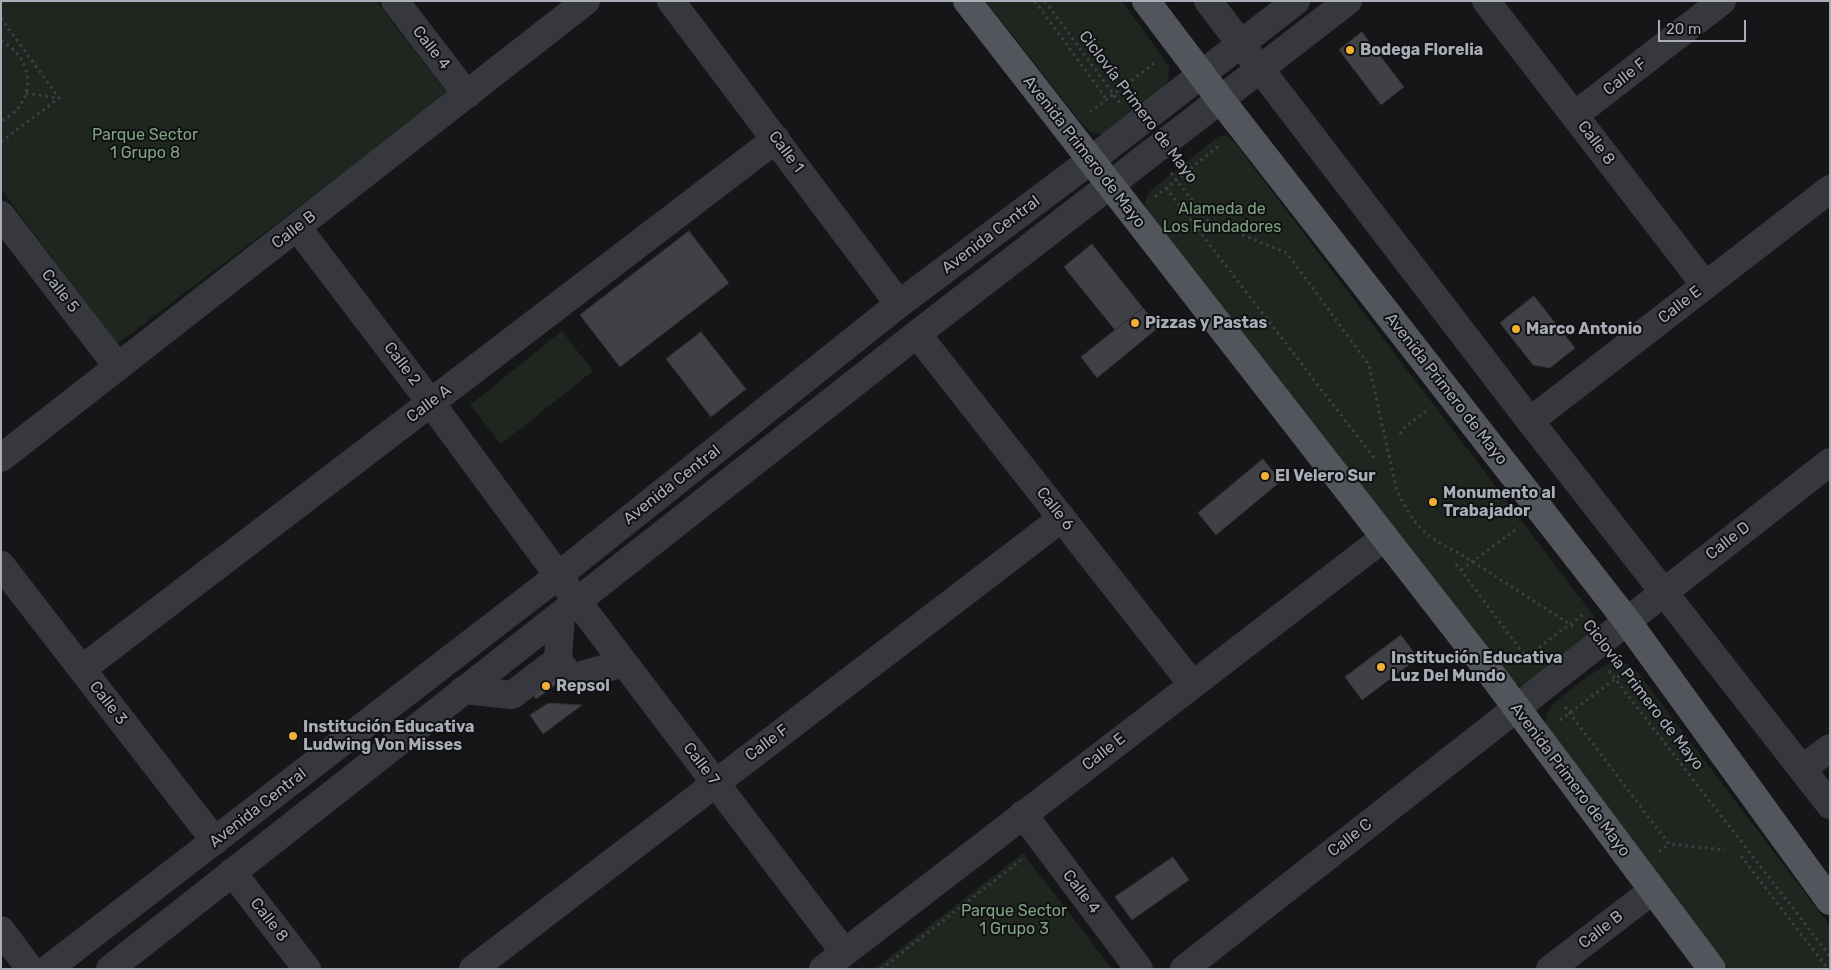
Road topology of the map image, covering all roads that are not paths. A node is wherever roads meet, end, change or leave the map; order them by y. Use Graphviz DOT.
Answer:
graph roads {
  1 [pos="395,1"];
  2 [pos="586,1"];
  3 [pos="671,1"];
  4 [pos="967,1"];
  5 [pos="1146,1"];
  6 [pos="1208,1"];
  7 [pos="1296,1"];
  8 [pos="1348,1"];
  9 [pos="1486,1"];
  10 [pos="1722,1"];
  11 [pos="1240,43"];
  12 [pos="1260,68"];
  13 [pos="1201,73"];
  14 [pos="467,95"];
  15 [pos="1220,99"];
  16 [pos="1575,116"];
  17 [pos="776,139"];
  18 [pos="1090,160"];
  19 [pos="1109,185"];
  20 [pos="1830,189"];
  21 [pos="1,214"];
  22 [pos="297,227"];
  23 [pos="1705,285"];
  24 [pos="899,304"];
  25 [pos="917,334"];
  26 [pos="118,367"];
  27 [pos="431,403"];
  28 [pos="1530,421"];
  29 [pos="1,458"];
  30 [pos="1830,462"];
  31 [pos="1062,518"];
  32 [pos="1385,537"];
  33 [pos="1,565"];
  34 [pos="558,575"];
  35 [pos="1664,591"];
  36 [pos="569,608"];
  37 [pos="1627,621"];
  38 [pos="1592,649"];
  39 [pos="558,660"];
  40 [pos="624,663"];
  41 [pos="82,669"];
  42 [pos="1192,684"];
  43 [pos="463,690"];
  44 [pos="1517,708"];
  45 [pos="1830,748"];
  46 [pos="1802,769"];
  47 [pos="716,783"];
  48 [pos="1830,805"];
  49 [pos="1023,814"];
  50 [pos="215,841"];
  51 [pos="232,872"];
  52 [pos="1652,891"];
  53 [pos="1830,901"];
  54 [pos="1,930"];
  55 [pos="844,952"];
  56 [pos="30,969"];
  57 [pos="48,969"];
  58 [pos="110,969"];
  59 [pos="307,969"];
  60 [pos="473,969"];
  61 [pos="823,969"];
  62 [pos="1139,969"];
  63 [pos="1184,969"];
  64 [pos="1550,969"];
  65 [pos="1712,969"];
  1 -- 14 [label="street, Calle 4"];
  2 -- 14 [label="street, Calle B"];
  3 -- 17 [label="street, Calle 1"];
  4 -- 18 [label="main road, Avenida Primero de Mayo"];
  5 -- 13 [label="main road, Avenida Primero de Mayo"];
  6 -- 11 [label="street"];
  7 -- 11 [label="street, Avenida Central"];
  8 -- 12 [label="street, Avenida Central"];
  9 -- 16 [label="street, Calle 8"];
  10 -- 16 [label="street, Calle F"];
  11 -- 12 [label="street"];
  11 -- 13 [label="street, Avenida Central"];
  12 -- 15 [label="street, Avenida Central"];
  12 -- 28 [label="street"];
  13 -- 15 [label="main road, Avenida Primero de Mayo"];
  13 -- 18 [label="street, Avenida Central"];
  14 -- 22 [label="street, Calle B"];
  15 -- 19 [label="street, Avenida Central"];
  15 -- 37 [label="main road, Avenida Primero de Mayo"];
  16 -- 23 [label="street, Calle 8"];
  17 -- 24 [label="street, Calle 1"];
  17 -- 27 [label="street, Calle A"];
  18 -- 19 [label="main road, Avenida Primero de Mayo"];
  18 -- 24 [label="street, Avenida Central"];
  19 -- 25 [label="street, Avenida Central"];
  19 -- 32 [label="main road, Avenida Primero de Mayo"];
  20 -- 23 [label="street, Calle E"];
  21 -- 26 [label="street, Calle 5"];
  22 -- 26 [label="street, Calle B"];
  22 -- 27 [label="street, Calle 2"];
  23 -- 28 [label="street, Calle E"];
  24 -- 34 [label="street, Avenida Central"];
  25 -- 31 [label="street, Calle 6"];
  25 -- 36 [label="street, Avenida Central"];
  26 -- 29 [label="street, Calle B"];
  27 -- 34 [label="street, Calle 2"];
  27 -- 41 [label="street, Calle A"];
  28 -- 35 [label="street"];
  30 -- 35 [label="street, Calle D"];
  31 -- 42 [label="street, Calle 6"];
  31 -- 47 [label="street, Calle F"];
  32 -- 42 [label="street, Calle E"];
  32 -- 44 [label="main road, Avenida Primero de Mayo"];
  33 -- 41 [label="street, Calle 3"];
  34 -- 36 [label="street, Calle 7"];
  34 -- 50 [label="street, Avenida Central"];
  35 -- 37 [label="street, Calle D"];
  35 -- 46 [label="street"];
  36 -- 39 [label="street"];
  36 -- 40 [label="street, Calle 7"];
  36 -- 43 [label="street, Avenida Central"];
  37 -- 38 [label="street, Calle D"];
  37 -- 53 [label="main road, Avenida Primero de Mayo"];
  38 -- 44 [label="street, Calle C"];
  39 -- 40 [label="street"];
  39 -- 43 [label="street"];
  40 -- 47 [label="street, Calle 7"];
  41 -- 50 [label="street, Calle 3"];
  42 -- 49 [label="street, Calle E"];
  43 -- 51 [label="street, Avenida Central"];
  44 -- 52 [label="main road, Avenida Primero de Mayo"];
  44 -- 63 [label="street, Calle C"];
  45 -- 46 [label="street"];
  46 -- 48 [label="street"];
  47 -- 55 [label="street, Calle 7"];
  47 -- 60 [label="street, Calle F"];
  49 -- 55 [label="street, Calle E"];
  49 -- 62 [label="street, Calle 4"];
  50 -- 57 [label="street, Avenida Central"];
  51 -- 58 [label="street, Avenida Central"];
  51 -- 59 [label="street, Calle 8"];
  52 -- 64 [label="street, Calle B"];
  52 -- 65 [label="main road, Avenida Primero de Mayo"];
  54 -- 56 [label="street"];
  55 -- 61 [label="street, Calle E"];
}
